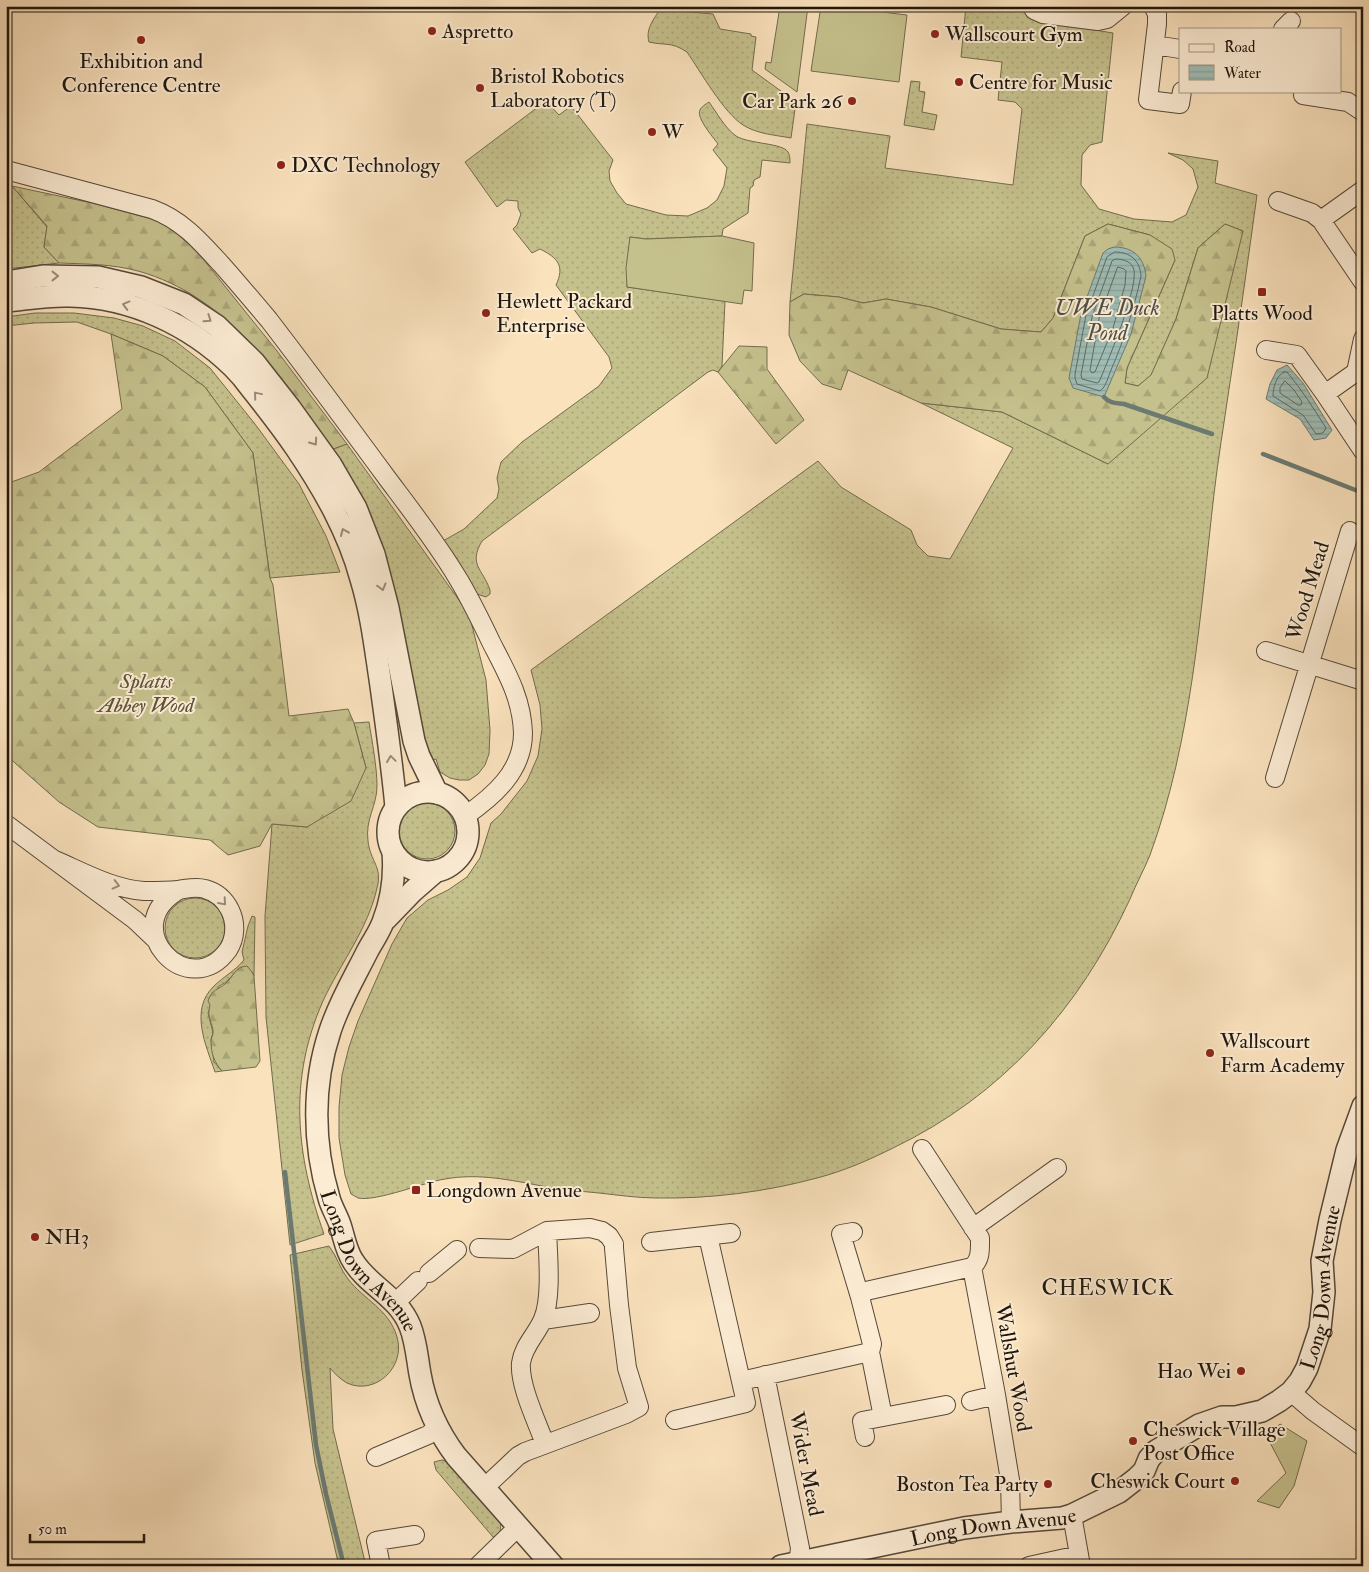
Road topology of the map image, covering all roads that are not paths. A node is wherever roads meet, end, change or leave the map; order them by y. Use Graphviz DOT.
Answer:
graph roads {
  1 [pos="1032,6"];
  2 [pos="1123,6"];
  3 [pos="1153,6"];
  4 [pos="1155,45"];
  5 [pos="1179,48"];
  6 [pos="1182,92"];
  7 [pos="1303,95"];
  8 [pos="1363,112"];
  9 [pos="6,170"];
  10 [pos="1363,190"];
  11 [pos="1278,202"];
  12 [pos="1321,220"];
  13 [pos="6,282"];
  14 [pos="1363,282"];
  15 [pos="6,301"];
  16 [pos="1363,339"];
  17 [pos="1266,350"];
  18 [pos="1325,394"];
  19 [pos="1363,451"];
  20 [pos="1350,531"];
  21 [pos="1266,651"];
  22 [pos="1310,664"];
  23 [pos="1363,681"];
  24 [pos="1275,778"];
  25 [pos="437,793"];
  26 [pos="396,807"];
  27 [pos="465,816"];
  28 [pos="6,824"];
  29 [pos="393,852"];
  30 [pos="55,860"];
  31 [pos="436,872"];
  32 [pos="179,890"];
  33 [pos="383,922"];
  34 [pos="156,940"];
  35 [pos="1363,1106"];
  36 [pos="922,1149"];
  37 [pos="1057,1168"];
  38 [pos="973,1228"];
  39 [pos="547,1231"];
  40 [pos="853,1232"];
  41 [pos="731,1233"];
  42 [pos="708,1236"];
  43 [pos="651,1242"];
  44 [pos="479,1248"];
  45 [pos="457,1250"];
  46 [pos="972,1267"];
  47 [pos="860,1297"];
  48 [pos="396,1302"];
  49 [pos="590,1313"];
  50 [pos="543,1320"];
  51 [pos="870,1352"];
  52 [pos="765,1375"];
  53 [pos="741,1381"];
  54 [pos="1291,1392"];
  55 [pos="996,1395"];
  56 [pos="971,1401"];
  57 [pos="946,1405"];
  58 [pos="883,1417"];
  59 [pos="675,1420"];
  60 [pos="438,1427"];
  61 [pos="865,1437"];
  62 [pos="545,1444"];
  63 [pos="1363,1447"];
  64 [pos="376,1457"];
  65 [pos="484,1488"];
  66 [pos="1072,1515"];
  67 [pos="1010,1522"];
  68 [pos="518,1527"];
  69 [pos="415,1535"];
  70 [pos="1080,1561"];
  71 [pos="792,1565"];
  72 [pos="382,1566"];
  73 [pos="478,1566"];
  74 [pos="553,1566"];
  75 [pos="1030,1566"];
  1 -- 2 [label="street"];
  3 -- 4 [label="street"];
  4 -- 5 [label="street"];
  4 -- 6 [label="street"];
  7 -- 8 [label="street"];
  9 -- 27 [label="street"];
  10 -- 12 [label="street"];
  11 -- 12 [label="street"];
  12 -- 14 [label="street"];
  13 -- 25 [label="street, one-way"];
  26 -- 15 [label="street, one-way"];
  16 -- 18 [label="street"];
  17 -- 18 [label="street"];
  18 -- 19 [label="street"];
  20 -- 22 [label="street, Wood Mead"];
  21 -- 22 [label="street, Wood Mead"];
  22 -- 23 [label="street, Wood Mead"];
  22 -- 24 [label="street, Wood Mead"];
  25 -- 26 [label="street"];
  25 -- 27 [label="street"];
  26 -- 29 [label="street"];
  27 -- 31 [label="street"];
  28 -- 30 [label="street"];
  29 -- 31 [label="street"];
  29 -- 33 [label="street, Long Down Avenue"];
  30 -- 32 [label="street, one-way"];
  30 -- 34 [label="street"];
  31 -- 33 [label="street, Long Down Avenue"];
  32 -- 34 [label="street"];
  32 -- 34 [label="street, one-way"];
  33 -- 48 [label="street, Long Down Avenue"];
  35 -- 54 [label="street, Long Down Avenue"];
  36 -- 38 [label="street"];
  37 -- 38 [label="street"];
  38 -- 46 [label="street"];
  39 -- 44 [label="street"];
  39 -- 50 [label="street"];
  39 -- 62 [label="street"];
  40 -- 47 [label="street"];
  41 -- 42 [label="street"];
  42 -- 43 [label="street"];
  42 -- 53 [label="street"];
  45 -- 48 [label="street"];
  46 -- 47 [label="street"];
  46 -- 55 [label="street, Wallshut Wood"];
  47 -- 51 [label="street"];
  48 -- 60 [label="street, Long Down Avenue"];
  49 -- 50 [label="street"];
  50 -- 62 [label="street"];
  51 -- 52 [label="street"];
  51 -- 58 [label="street"];
  52 -- 53 [label="street"];
  52 -- 71 [label="street, Wider Mead"];
  53 -- 59 [label="street"];
  54 -- 63 [label="street"];
  54 -- 66 [label="street, Long Down Avenue"];
  55 -- 56 [label="street"];
  55 -- 67 [label="street, Wallshut Wood"];
  57 -- 58 [label="street"];
  58 -- 61 [label="street"];
  60 -- 64 [label="street"];
  60 -- 65 [label="street, Long Down Avenue"];
  62 -- 65 [label="street"];
  65 -- 68 [label="street, Long Down Avenue"];
  66 -- 67 [label="street, Long Down Avenue"];
  66 -- 70 [label="street"];
  67 -- 71 [label="street, Long Down Avenue"];
  68 -- 73 [label="street"];
  68 -- 74 [label="street, Long Down Avenue"];
  69 -- 72 [label="street"];
  70 -- 75 [label="street"];
}
